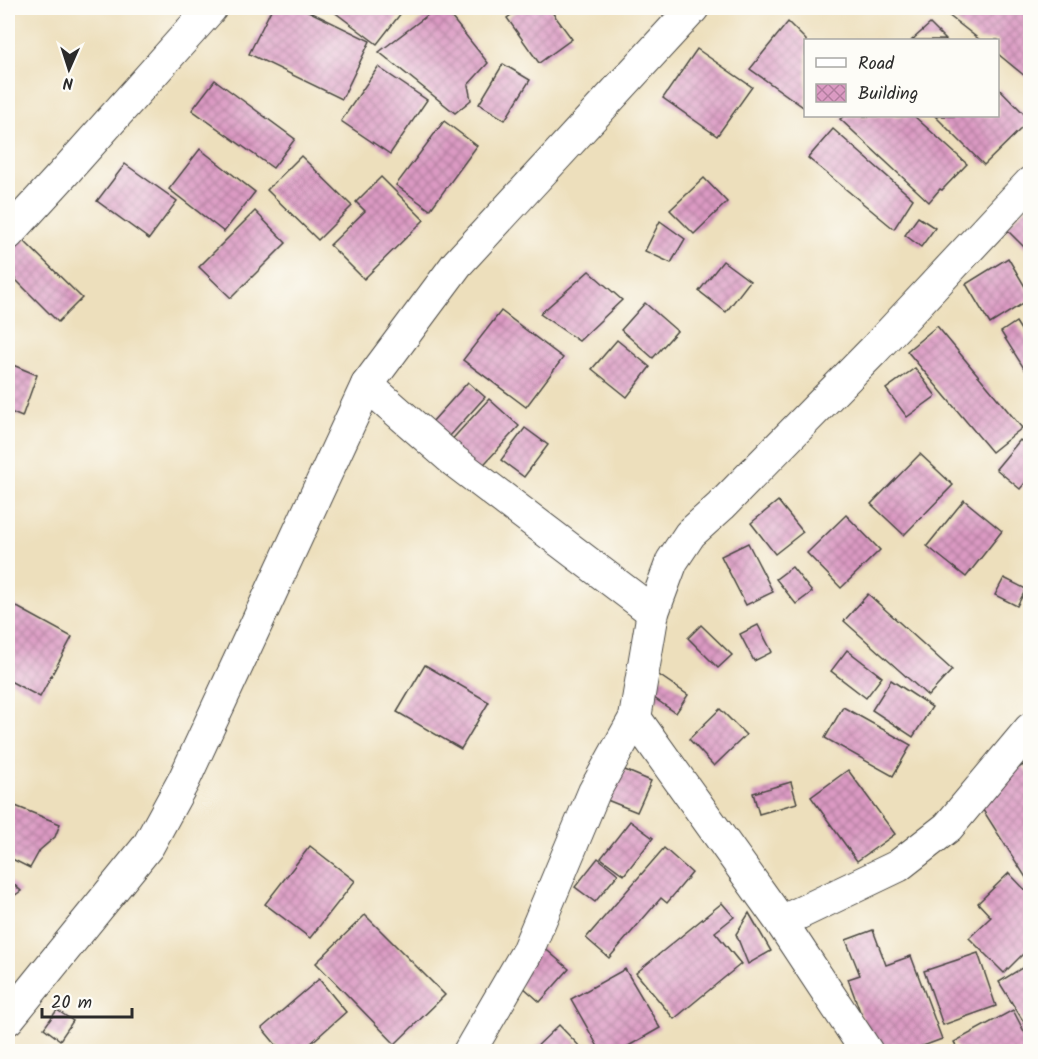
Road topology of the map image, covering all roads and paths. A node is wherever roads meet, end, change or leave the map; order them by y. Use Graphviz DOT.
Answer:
graph roads {
  1 [pos="211,8"];
  2 [pos="693,8"];
  3 [pos="1030,183"];
  4 [pos="8,234"];
  5 [pos="367,385"];
  6 [pos="653,612"];
  7 [pos="635,718"];
  8 [pos="1030,729"];
  9 [pos="781,922"];
  10 [pos="8,1019"];
  11 [pos="469,1052"];
  12 [pos="867,1052"];
  1 -- 4 [label="street"];
  2 -- 5 [label="street"];
  3 -- 6 [label="street"];
  5 -- 6 [label="street"];
  5 -- 10 [label="street"];
  6 -- 7 [label="street"];
  7 -- 9 [label="street"];
  7 -- 11 [label="street"];
  8 -- 9 [label="street"];
  9 -- 12 [label="street"];
}
